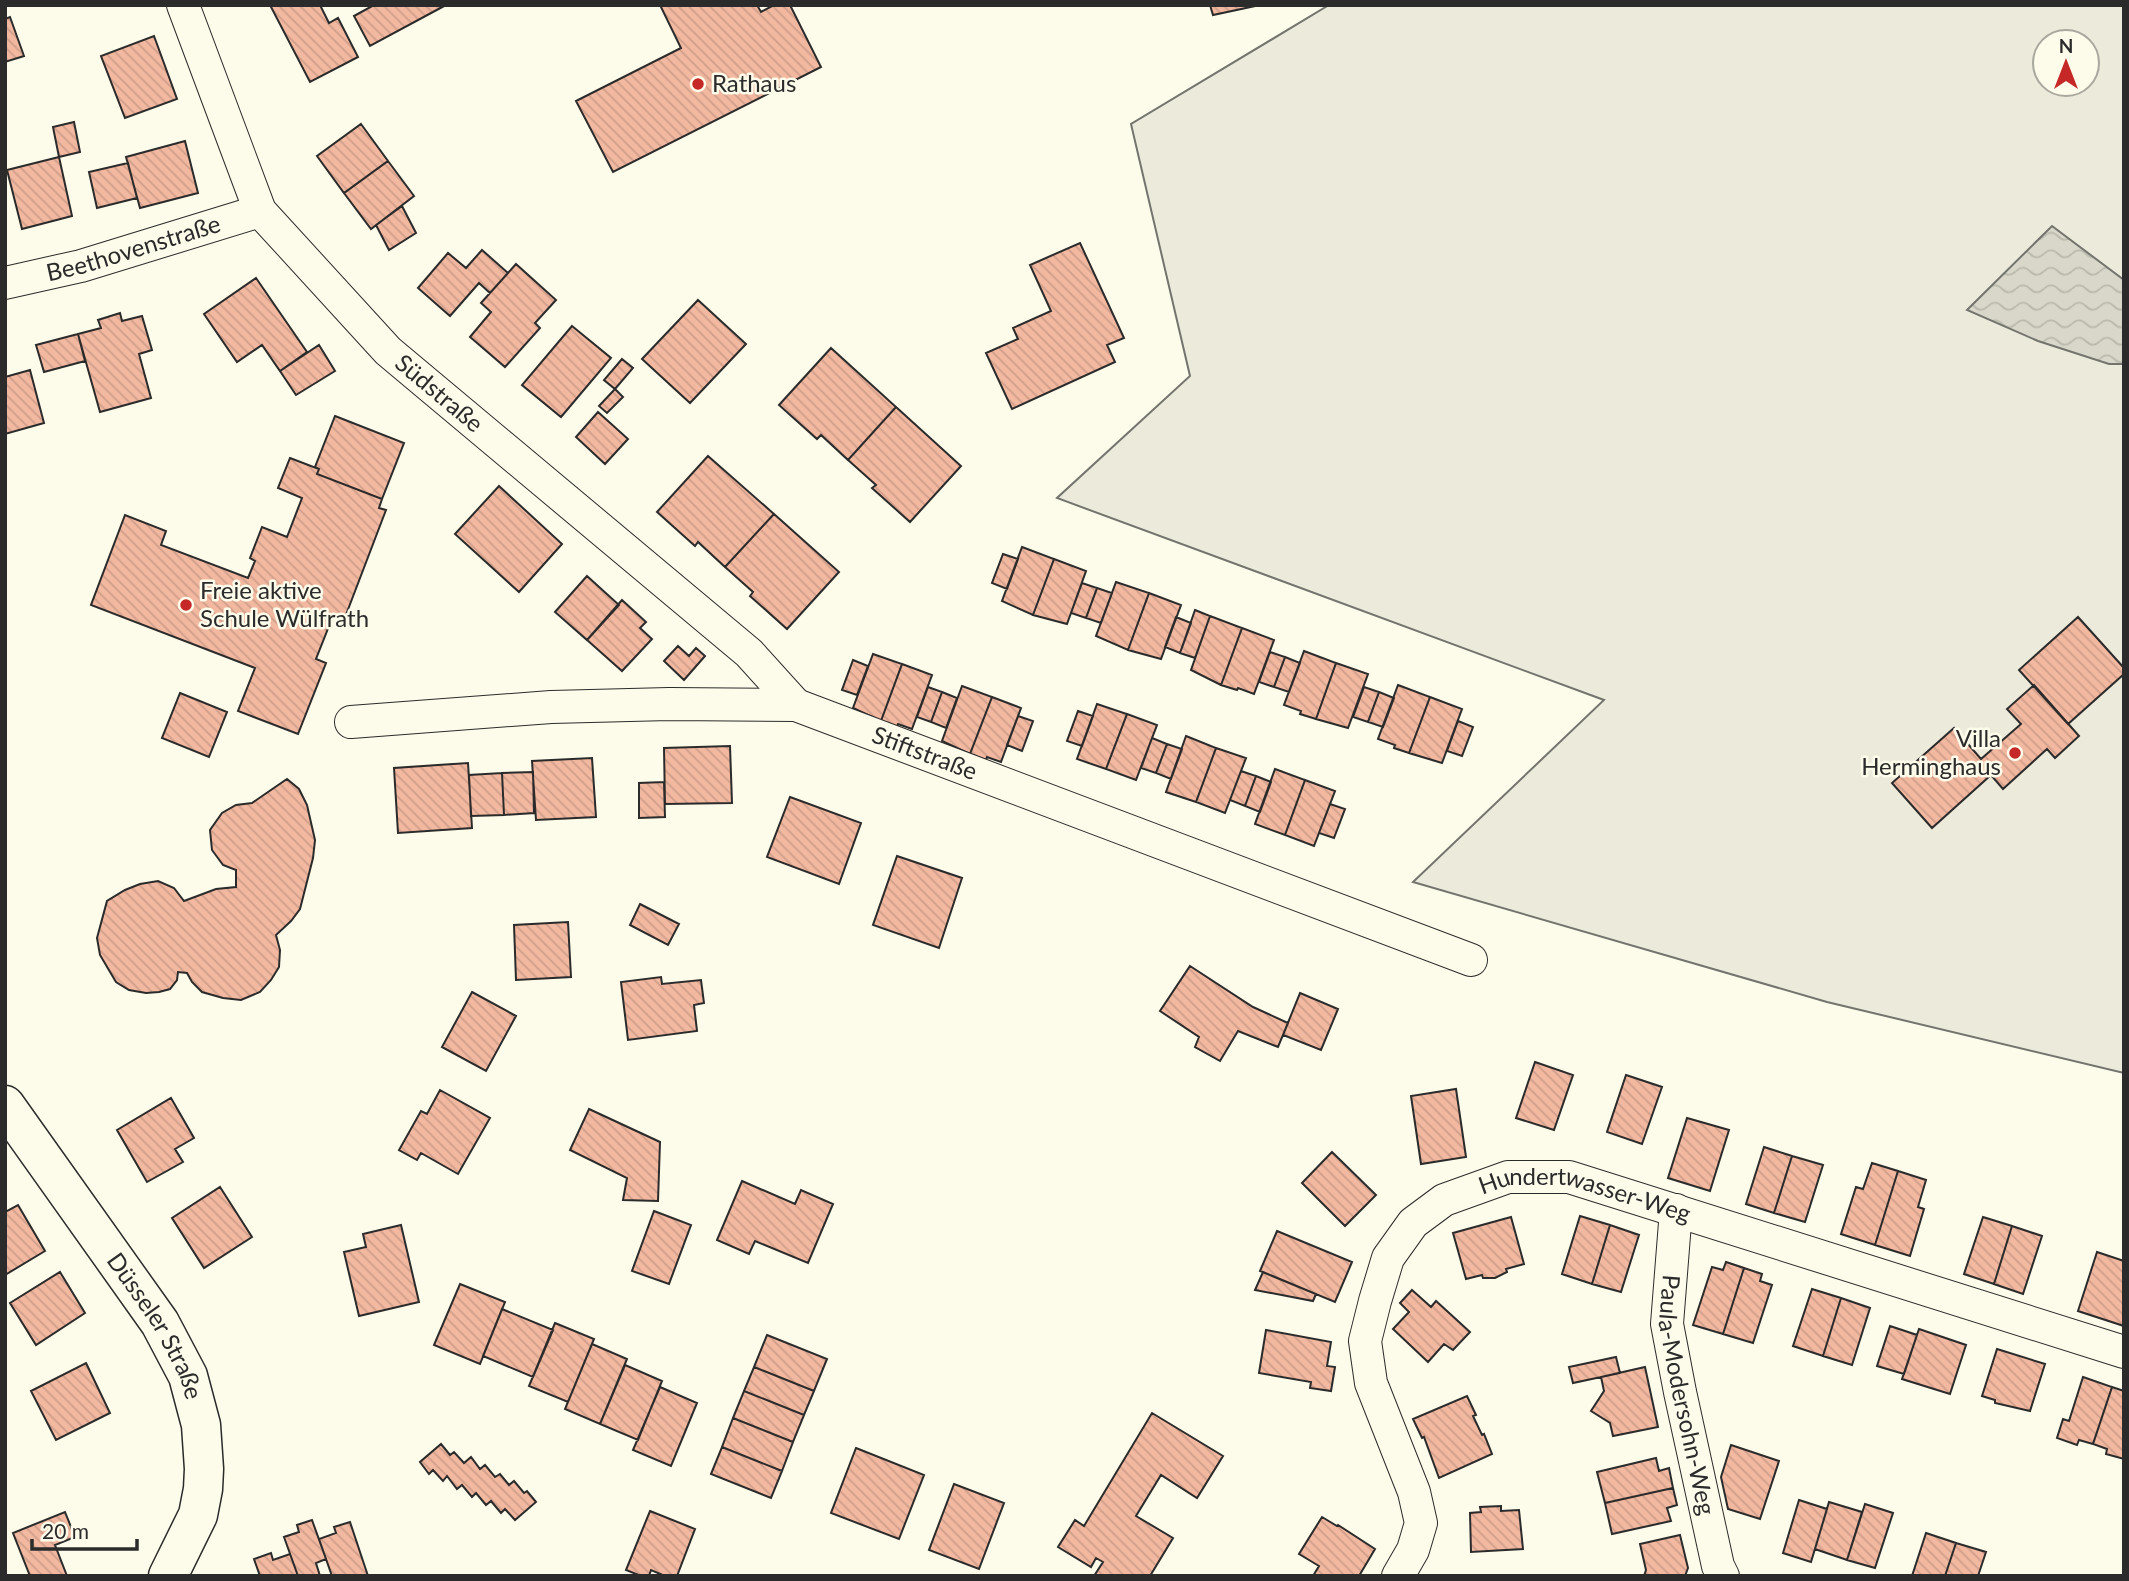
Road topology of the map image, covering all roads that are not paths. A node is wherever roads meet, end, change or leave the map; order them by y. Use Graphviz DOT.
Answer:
graph roads {
  1 [pos="183,5"];
  2 [pos="260,211"];
  3 [pos="5,284"];
  4 [pos="796,705"];
  5 [pos="351,722"];
  6 [pos="1471,960"];
  7 [pos="5,1105"];
  8 [pos="1676,1210"];
  9 [pos="2124,1352"];
  10 [pos="168,1576"];
  11 [pos="1398,1576"];
  12 [pos="1723,1576"];
  1 -- 2 [label="street, Südstraße"];
  2 -- 3 [label="street, Beethovenstraße"];
  2 -- 4 [label="street, Südstraße"];
  4 -- 5 [label="street, Stiftstraße"];
  4 -- 6 [label="street, Stiftstraße"];
  7 -- 10 [label="main road, Düsseler Straße"];
  8 -- 9 [label="street, Hundertwasser-Weg"];
  8 -- 11 [label="street, Hundertwasser-Weg"];
  8 -- 12 [label="street, Paula-Modersohn-Weg"];
}
